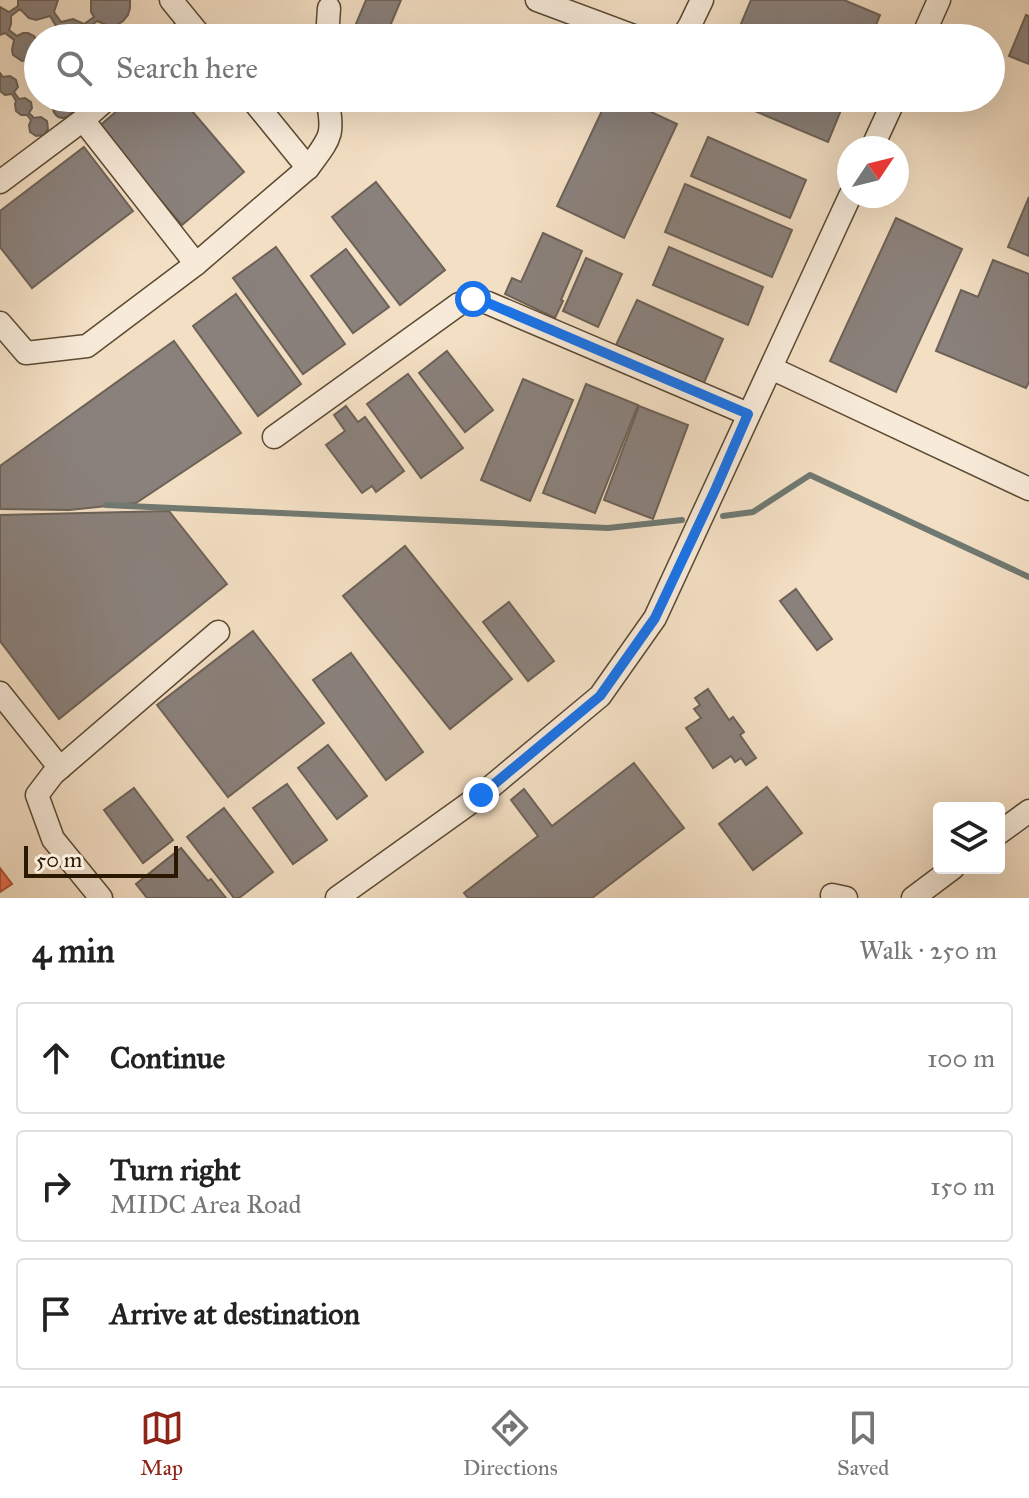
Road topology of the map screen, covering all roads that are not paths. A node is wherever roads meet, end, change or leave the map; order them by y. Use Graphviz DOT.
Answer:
graph roads {
  1 [pos="171,0"];
  2 [pos="537,0"];
  3 [pos="702,0"];
  4 [pos="939,0"];
  5 [pos="329,8"];
  6 [pos="184,24"];
  7 [pos="328,24"];
  8 [pos="601,24"];
  9 [pos="690,24"];
  10 [pos="928,24"];
  11 [pos="92,112"];
  12 [pos="262,112"];
  13 [pos="330,112"];
  14 [pos="889,112"];
  15 [pos="83,120"];
  16 [pos="878,136"];
  17 [pos="308,168"];
  18 [pos="0,182"];
  19 [pos="844,208"];
  20 [pos="196,264"];
  21 [pos="0,323"];
  22 [pos="771,368"];
  23 [pos="748,414"];
  24 [pos="274,437"];
  25 [pos="1029,489"];
  26 [pos="218,632"];
  27 [pos="0,693"];
  28 [pos="60,768"];
  29 [pos="1029,812"];
  30 [pos="1005,829"];
  31 [pos="945,874"];
  32 [pos="101,898"];
  33 [pos="337,898"];
  34 [pos="913,898"];
  1 -- 6 [label="street"];
  2 -- 8 [label="street"];
  3 -- 9 [label="street"];
  4 -- 10 [label="street"];
  5 -- 7 [label="street"];
  11 -- 15 [label="street"];
  12 -- 17 [label="street"];
  13 -- 17 [label="street"];
  14 -- 16 [label="street"];
  15 -- 18 [label="street"];
  15 -- 20 [label="street"];
  17 -- 20 [label="street"];
  19 -- 22 [label="street"];
  20 -- 21 [label="street"];
  22 -- 23 [label="street"];
  22 -- 25 [label="street"];
  23 -- 24 [label="street"];
  23 -- 33 [label="street"];
  26 -- 28 [label="street"];
  27 -- 28 [label="street"];
  28 -- 32 [label="street"];
  29 -- 30 [label="street"];
  31 -- 34 [label="street"];
}
